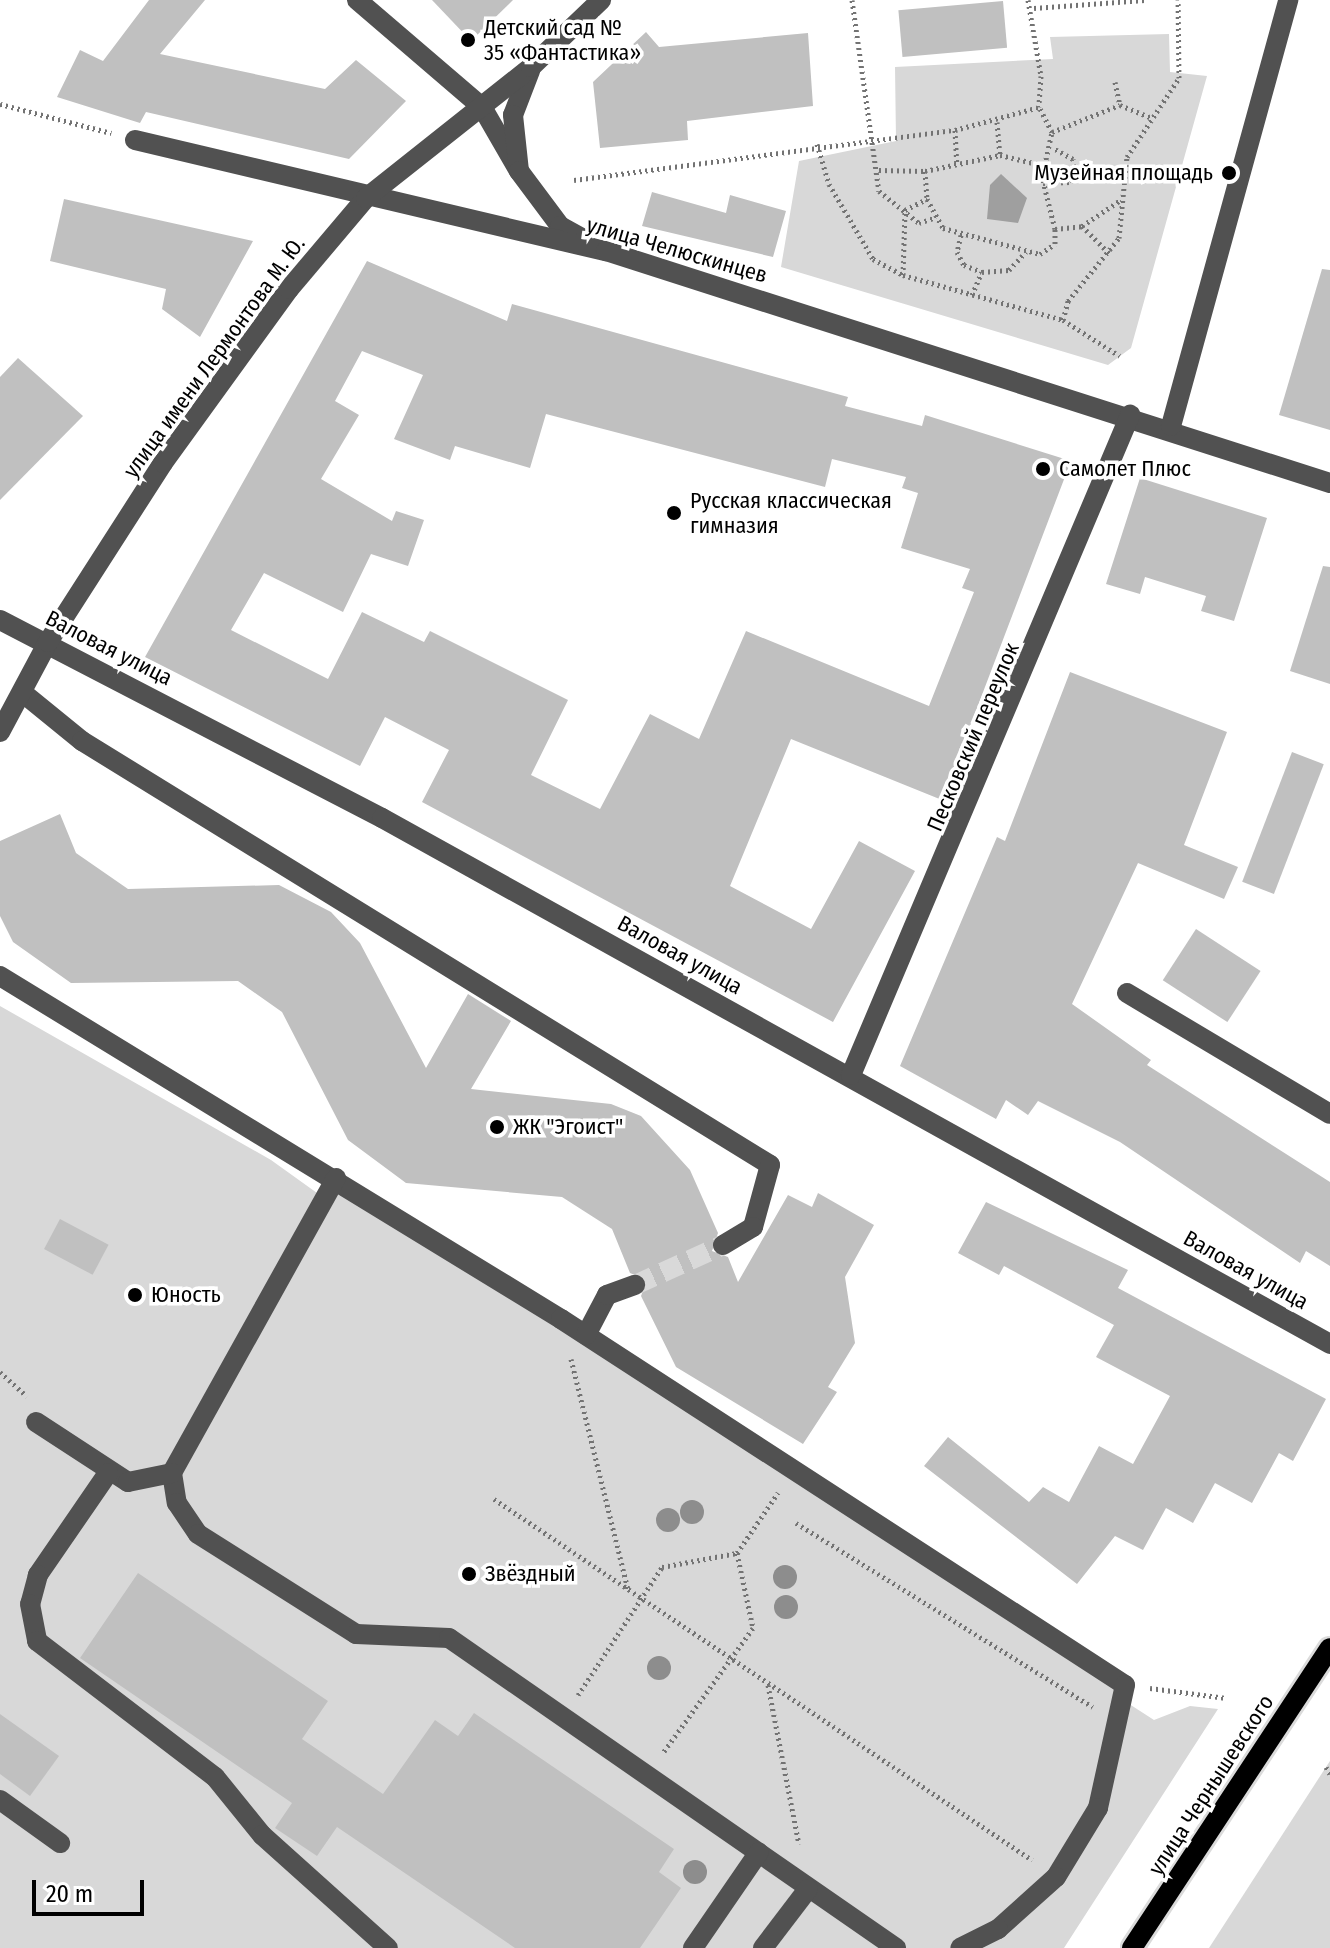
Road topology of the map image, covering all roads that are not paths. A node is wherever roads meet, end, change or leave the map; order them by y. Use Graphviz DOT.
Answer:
graph roads {
  1 [pos="357,0"];
  2 [pos="601,0"];
  3 [pos="1288,0"];
  4 [pos="531,67"];
  5 [pos="482,107"];
  6 [pos="135,140"];
  7 [pos="519,171"];
  8 [pos="366,198"];
  9 [pos="606,251"];
  10 [pos="1130,415"];
  11 [pos="1171,426"];
  12 [pos="1330,483"];
  13 [pos="0,620"];
  14 [pos="48,642"];
  15 [pos="23,693"];
  16 [pos="0,732"];
  17 [pos="0,976"];
  18 [pos="1127,993"];
  19 [pos="851,1075"];
  20 [pos="1330,1114"];
  21 [pos="336,1178"];
  22 [pos="723,1245"];
  23 [pos="635,1285"];
  24 [pos="586,1335"];
  25 [pos="1330,1344"];
  26 [pos="36,1422"];
  27 [pos="108,1473"];
  28 [pos="172,1473"];
  29 [pos="1330,1648"];
  30 [pos="0,1800"];
  31 [pos="60,1843"];
  32 [pos="759,1852"];
  33 [pos="808,1889"];
  34 [pos="388,1948"];
  35 [pos="693,1948"];
  36 [pos="763,1948"];
  37 [pos="896,1948"];
  38 [pos="960,1948"];
  39 [pos="1132,1948"];
  1 -- 5 [label="street"];
  2 -- 4 [label="street, улица имени Лермонтова М. Ю."];
  3 -- 11 [label="street"];
  4 -- 5 [label="street, улица имени Лермонтова М. Ю."];
  4 -- 7 [label="street"];
  5 -- 7 [label="street"];
  5 -- 8 [label="street, улица имени Лермонтова М. Ю."];
  6 -- 8 [label="street, улица Челюскинцев"];
  7 -- 9 [label="street"];
  8 -- 9 [label="street, улица Челюскинцев"];
  8 -- 14 [label="street, улица имени Лермонтова М. Ю."];
  9 -- 10 [label="street, улица Челюскинцев"];
  10 -- 11 [label="street, улица Челюскинцев"];
  10 -- 19 [label="street, Песковский переулок"];
  11 -- 12 [label="street, улица Челюскинцев"];
  13 -- 14 [label="street, Валовая улица"];
  14 -- 15 [label="street, улица имени Лермонтова М. Ю."];
  14 -- 19 [label="street, Валовая улица"];
  15 -- 16 [label="street, улица имени Лермонтова М. Ю."];
  15 -- 22 [label="street"];
  17 -- 21 [label="street"];
  18 -- 20 [label="street"];
  19 -- 25 [label="street, Валовая улица"];
  21 -- 24 [label="street"];
  21 -- 28 [label="street"];
  23 -- 24 [label="street"];
  24 -- 38 [label="street"];
  26 -- 27 [label="street"];
  27 -- 28 [label="street"];
  27 -- 34 [label="street"];
  28 -- 32 [label="street"];
  29 -- 39 [label="main road, улица Чернышевского, bridge"];
  30 -- 31 [label="street"];
  32 -- 33 [label="street"];
  32 -- 35 [label="street"];
  33 -- 36 [label="street"];
  33 -- 37 [label="street"];
}
